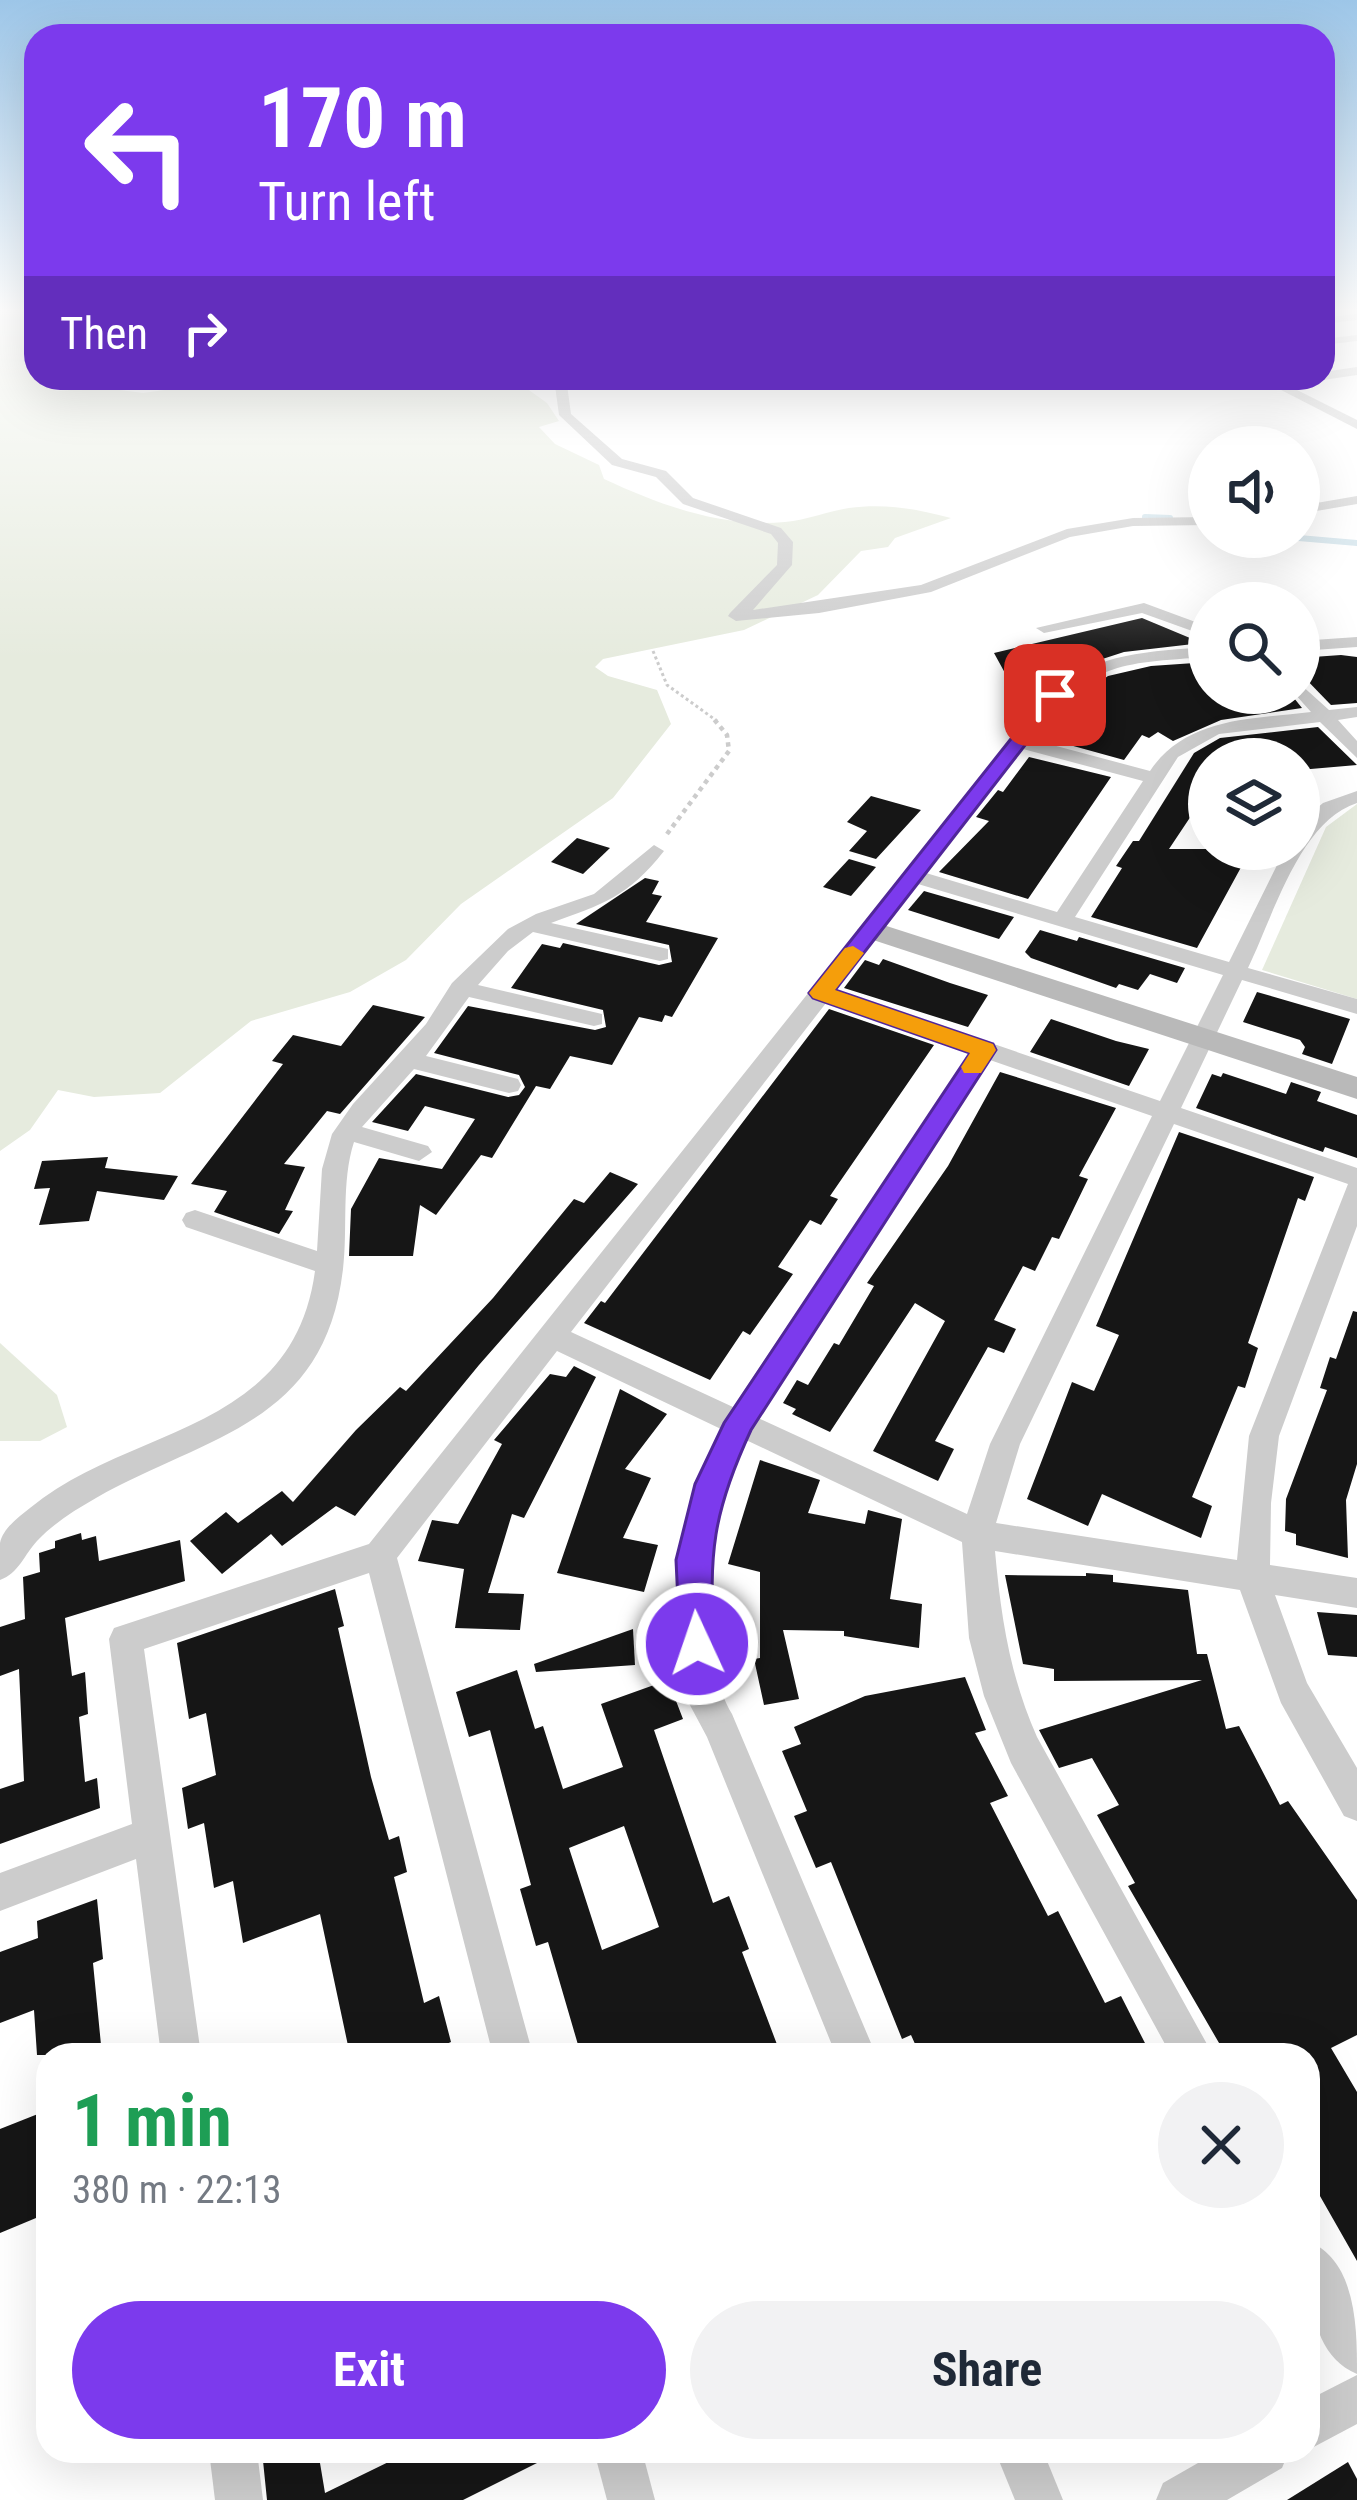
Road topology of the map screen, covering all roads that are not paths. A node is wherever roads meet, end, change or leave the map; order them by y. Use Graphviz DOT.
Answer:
graph roads {
  1 [pos="577,427"];
  2 [pos="1357,500"];
  3 [pos="1320,506"];
  4 [pos="1188,521"];
  5 [pos="1188,626"];
  6 [pos="1044,628"];
  7 [pos="1357,642"];
  8 [pos="1320,645"];
  9 [pos="1188,654"];
  10 [pos="1320,711"];
  11 [pos="1357,712"];
  12 [pos="1324,715"];
  13 [pos="1019,742"];
  14 [pos="1357,752"];
  15 [pos="1153,778"];
  16 [pos="1357,796"];
  17 [pos="1320,814"];
  18 [pos="654,851"];
  19 [pos="1285,870"];
  20 [pos="914,875"];
  21 [pos="1063,919"];
  22 [pos="530,925"];
  23 [pos="871,930"];
  24 [pos="660,954"];
  25 [pos="1235,973"];
  26 [pos="460,988"];
  27 [pos="821,993"];
  28 [pos="1357,1007"];
  29 [pos="594,1019"];
  30 [pos="1203,1038"];
  31 [pos="984,1050"];
  32 [pos="409,1060"];
  33 [pos="509,1085"];
  34 [pos="1357,1088"];
  35 [pos="1167,1113"];
  36 [pos="347,1131"];
  37 [pos="419,1151"];
  38 [pos="1357,1178"];
  39 [pos="1357,1191"];
  40 [pos="195,1220"];
  41 [pos="331,1266"];
  42 [pos="552,1336"];
  43 [pos="739,1423"];
  44 [pos="976,1534"];
  45 [pos="380,1556"];
  46 [pos="0,1565"];
  47 [pos="1253,1579"];
  48 [pos="1357,1593"];
  49 [pos="1357,1803"];
  50 [pos="152,1835"];
  51 [pos="0,1892"];
  52 [pos="179,2043"];
  53 [pos="510,2043"];
  54 [pos="851,2043"];
  55 [pos="1186,2043"];
  56 [pos="1320,2285"];
  57 [pos="1357,2351"];
  58 [pos="1357,2398"];
  59 [pos="1320,2419"];
  60 [pos="234,2463"];
  61 [pos="621,2463"];
  62 [pos="1024,2463"];
  63 [pos="1244,2463"];
  64 [pos="239,2500"];
  65 [pos="631,2500"];
  66 [pos="1039,2500"];
  67 [pos="1180,2500"];
  1 -- 4 [label="street"];
  2 -- 3 [label="street"];
  5 -- 6 [label="street"];
  7 -- 8 [label="street"];
  9 -- 13 [label="street"];
  10 -- 12 [label="street"];
  11 -- 12 [label="street"];
  12 -- 14 [label="street"];
  12 -- 15 [label="street"];
  13 -- 15 [label="street"];
  13 -- 20 [label="street"];
  15 -- 21 [label="street"];
  16 -- 17 [label="street"];
  18 -- 22 [label="street"];
  19 -- 25 [label="street"];
  20 -- 21 [label="street"];
  20 -- 23 [label="street"];
  21 -- 25 [label="street"];
  22 -- 24 [label="street"];
  22 -- 26 [label="street"];
  23 -- 27 [label="street"];
  23 -- 30 [label="street"];
  25 -- 28 [label="street"];
  25 -- 30 [label="street"];
  26 -- 29 [label="street"];
  26 -- 32 [label="street"];
  27 -- 31 [label="street"];
  27 -- 42 [label="street"];
  30 -- 34 [label="street"];
  30 -- 35 [label="street"];
  31 -- 35 [label="street"];
  31 -- 43 [label="street"];
  32 -- 33 [label="street"];
  32 -- 36 [label="street"];
  35 -- 38 [label="street"];
  35 -- 44 [label="street"];
  36 -- 37 [label="street"];
  36 -- 41 [label="street"];
  39 -- 47 [label="street"];
  40 -- 41 [label="street"];
  41 -- 46 [label="street"];
  42 -- 43 [label="street"];
  42 -- 45 [label="street"];
  43 -- 44 [label="street"];
  43 -- 54 [label="street"];
  44 -- 47 [label="street"];
  44 -- 55 [label="street"];
  45 -- 50 [label="street"];
  45 -- 53 [label="street"];
  47 -- 48 [label="street"];
  47 -- 49 [label="street"];
  50 -- 51 [label="street"];
  50 -- 52 [label="street"];
  56 -- 57 [label="street"];
  58 -- 59 [label="street"];
  60 -- 64 [label="street"];
  61 -- 65 [label="street"];
  62 -- 66 [label="street"];
  63 -- 67 [label="street"];
}
